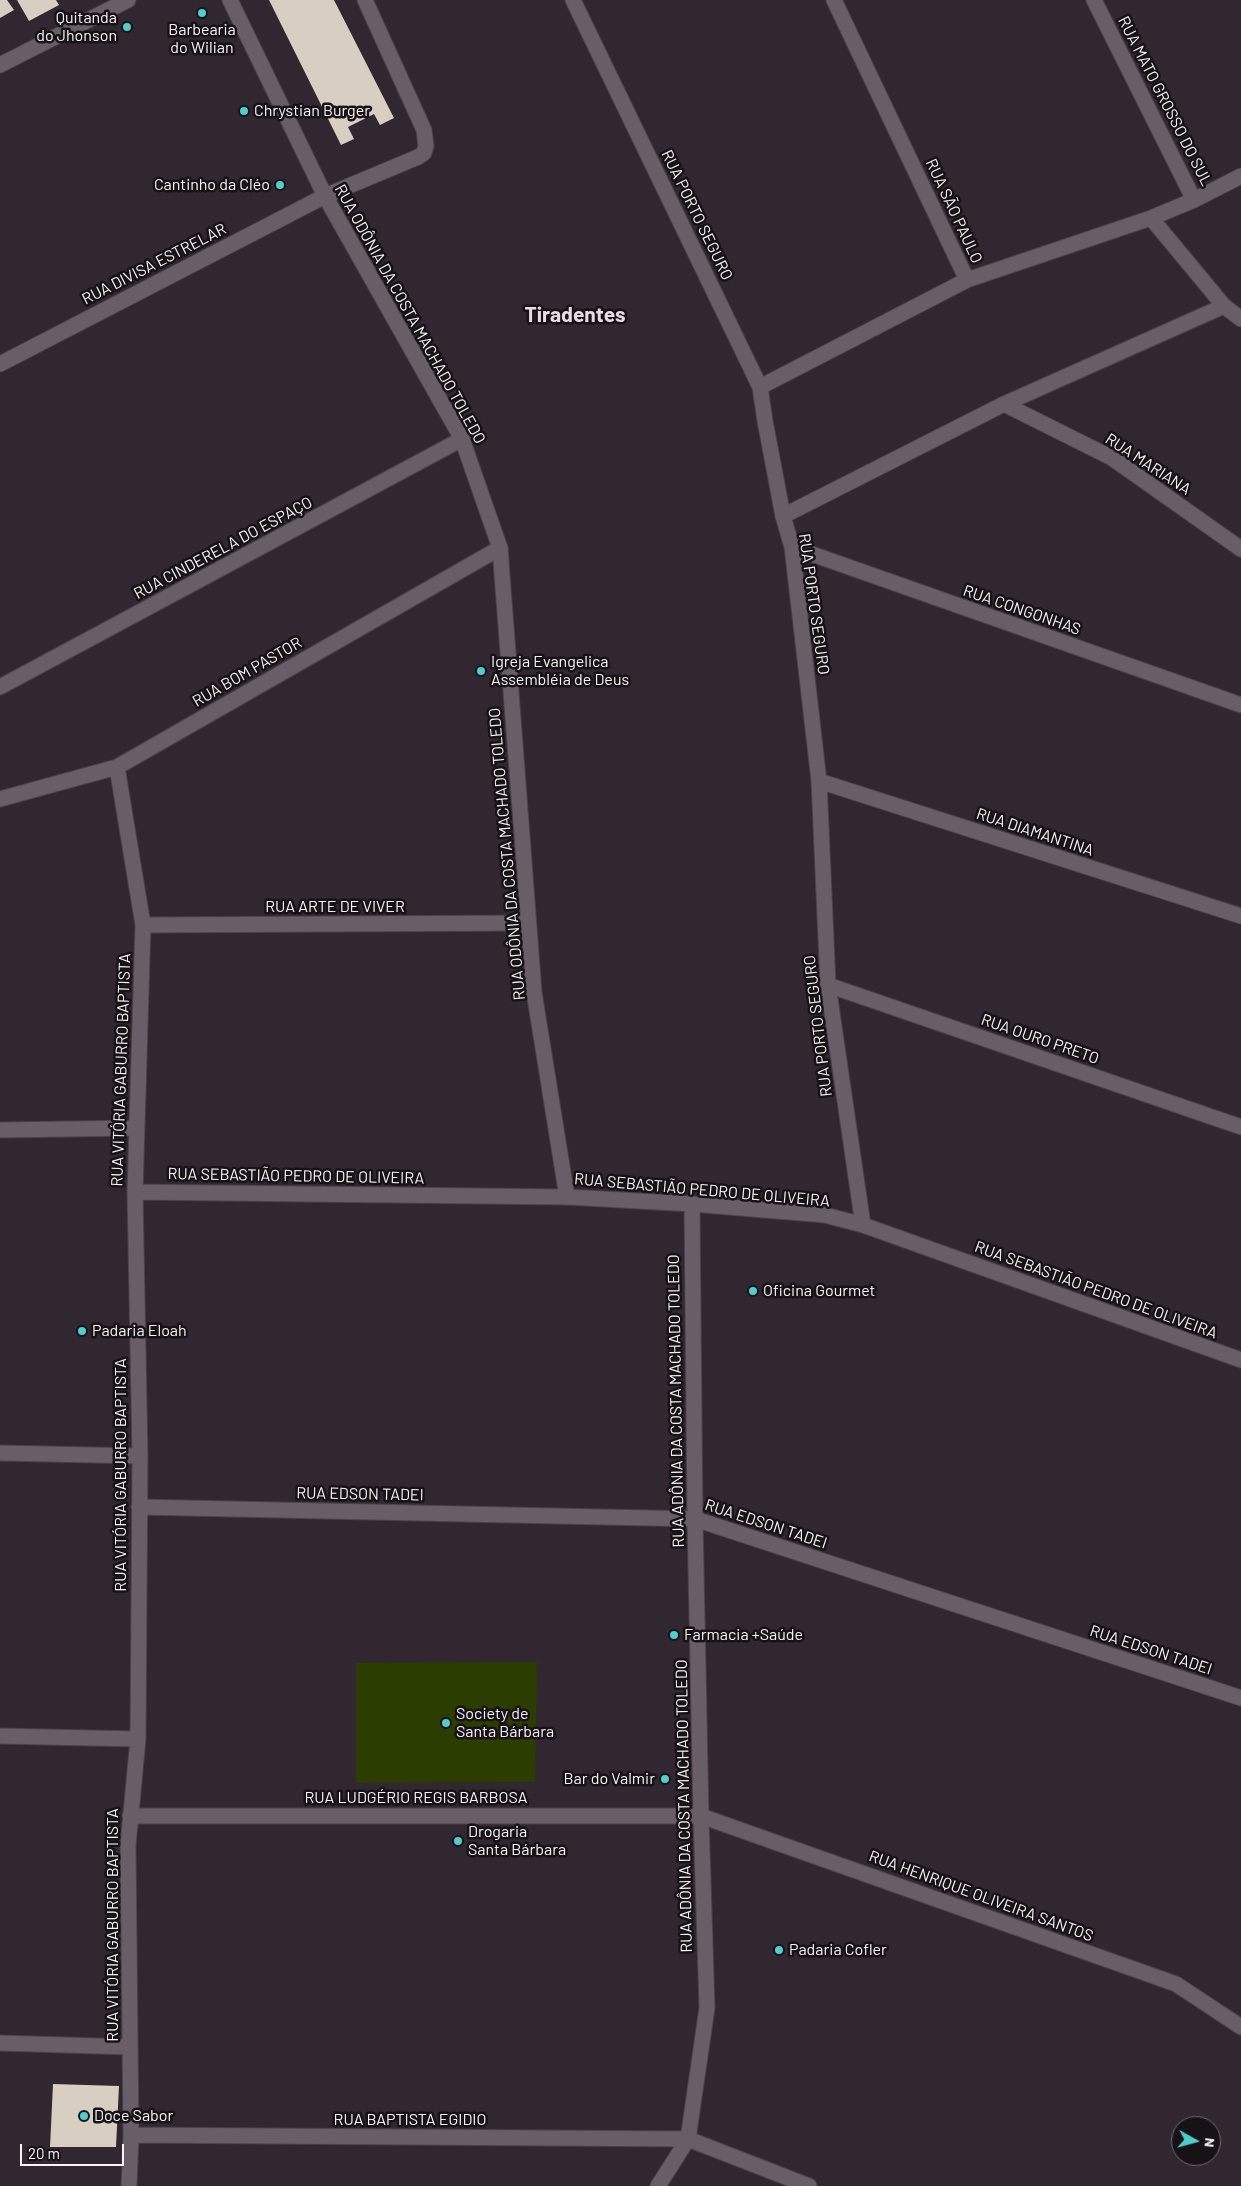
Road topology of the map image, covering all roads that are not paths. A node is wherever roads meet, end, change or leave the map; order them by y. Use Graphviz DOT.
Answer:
graph roads {
  1 [pos="128,0"];
  2 [pos="230,0"];
  3 [pos="365,0"];
  4 [pos="573,0"];
  5 [pos="834,0"];
  6 [pos="1094,0"];
  7 [pos="0,65"];
  8 [pos="1241,176"];
  9 [pos="325,196"];
  10 [pos="1194,200"];
  11 [pos="1151,218"];
  12 [pos="967,280"];
  13 [pos="1224,306"];
  14 [pos="1241,319"];
  15 [pos="0,364"];
  16 [pos="760,387"];
  17 [pos="1004,404"];
  18 [pos="462,439"];
  19 [pos="783,516"];
  20 [pos="792,547"];
  21 [pos="500,548"];
  22 [pos="1241,549"];
  23 [pos="0,687"];
  24 [pos="1241,705"];
  25 [pos="116,767"];
  26 [pos="819,781"];
  27 [pos="0,799"];
  28 [pos="1241,916"];
  29 [pos="528,923"];
  30 [pos="143,925"];
  31 [pos="828,985"];
  32 [pos="1241,1127"];
  33 [pos="137,1128"];
  34 [pos="0,1130"];
  35 [pos="135,1192"];
  36 [pos="568,1197"];
  37 [pos="692,1204"];
  38 [pos="863,1225"];
  39 [pos="1241,1360"];
  40 [pos="0,1453"];
  41 [pos="140,1456"];
  42 [pos="139,1507"];
  43 [pos="695,1519"];
  44 [pos="1241,1698"];
  45 [pos="0,1736"];
  46 [pos="138,1739"];
  47 [pos="130,1816"];
  48 [pos="701,1816"];
  49 [pos="1241,2027"];
  50 [pos="0,2044"];
  51 [pos="130,2047"];
  52 [pos="131,2135"];
  53 [pos="688,2139"];
  54 [pos="129,2186"];
  55 [pos="658,2186"];
  56 [pos="809,2186"];
  1 -- 7 [label="street"];
  2 -- 9 [label="street, RUA ODÔNIA DA COSTA MACHADO TOLEDO"];
  3 -- 9 [label="street, RUA DIVISA ESTRELAR"];
  4 -- 16 [label="street, RUA PORTO SEGURO"];
  5 -- 12 [label="street, RUA SÃO PAULO"];
  6 -- 10 [label="street, RUA MATO GROSSO DO SUL"];
  8 -- 10 [label="street, RUA MATO GROSSO DO SUL"];
  9 -- 15 [label="street, RUA DIVISA ESTRELAR"];
  9 -- 18 [label="street, RUA ODÔNIA DA COSTA MACHADO TOLEDO"];
  10 -- 11 [label="street"];
  11 -- 12 [label="street"];
  11 -- 13 [label="street"];
  12 -- 16 [label="street, RUA SÃO PAULO"];
  13 -- 14 [label="street"];
  13 -- 17 [label="street"];
  16 -- 19 [label="street, RUA PORTO SEGURO"];
  17 -- 19 [label="street"];
  17 -- 22 [label="street, RUA MARIANA"];
  18 -- 21 [label="street, RUA ODÔNIA DA COSTA MACHADO TOLEDO"];
  18 -- 23 [label="street, RUA CINDERELA DO ESPAÇO"];
  19 -- 20 [label="street, RUA PORTO SEGURO"];
  20 -- 24 [label="street, RUA CONGONHAS"];
  20 -- 26 [label="street, RUA PORTO SEGURO"];
  21 -- 25 [label="street, RUA BOM PASTOR"];
  21 -- 29 [label="street, RUA ODÔNIA DA COSTA MACHADO TOLEDO"];
  25 -- 27 [label="street, RUA BOM PASTOR"];
  25 -- 30 [label="street, RUA VITÓRIA GABURRO BAPTISTA"];
  26 -- 28 [label="street, RUA DIAMANTINA"];
  26 -- 31 [label="street, RUA PORTO SEGURO"];
  29 -- 30 [label="street, RUA ARTE DE VIVER"];
  29 -- 36 [label="street, RUA ODÔNIA DA COSTA MACHADO TOLEDO"];
  30 -- 33 [label="street, RUA VITÓRIA GABURRO BAPTISTA"];
  31 -- 32 [label="street, RUA OURO PRETO"];
  31 -- 38 [label="street, RUA PORTO SEGURO"];
  33 -- 34 [label="street"];
  33 -- 35 [label="street, RUA VITÓRIA GABURRO BAPTISTA"];
  35 -- 36 [label="street, RUA SEBASTIÃO PEDRO DE OLIVEIRA"];
  35 -- 41 [label="street, RUA VITÓRIA GABURRO BAPTISTA"];
  36 -- 37 [label="street, RUA SEBASTIÃO PEDRO DE OLIVEIRA"];
  37 -- 38 [label="street, RUA SEBASTIÃO PEDRO DE OLIVEIRA"];
  37 -- 43 [label="street, RUA ADÔNIA DA COSTA MACHADO TOLEDO"];
  38 -- 39 [label="street, RUA SEBASTIÃO PEDRO DE OLIVEIRA"];
  40 -- 41 [label="street"];
  41 -- 42 [label="street, RUA VITÓRIA GABURRO BAPTISTA"];
  42 -- 43 [label="street, RUA EDSON TADEI"];
  42 -- 46 [label="street, RUA VITÓRIA GABURRO BAPTISTA"];
  43 -- 44 [label="street, RUA EDSON TADEI"];
  43 -- 48 [label="street, RUA ADÔNIA DA COSTA MACHADO TOLEDO"];
  45 -- 46 [label="street"];
  46 -- 47 [label="street, RUA VITÓRIA GABURRO BAPTISTA"];
  47 -- 48 [label="street, RUA LUDGÉRIO REGIS BARBOSA"];
  47 -- 51 [label="street, RUA VITÓRIA GABURRO BAPTISTA"];
  48 -- 49 [label="street, RUA HENRIQUE OLIVEIRA SANTOS"];
  48 -- 53 [label="street, RUA ADÔNIA DA COSTA MACHADO TOLEDO"];
  50 -- 51 [label="street"];
  51 -- 52 [label="street, RUA VITÓRIA GABURRO BAPTISTA"];
  52 -- 53 [label="street, RUA BAPTISTA EGIDIO"];
  52 -- 54 [label="street, RUA VITÓRIA GABURRO BAPTISTA"];
  53 -- 55 [label="street, RUA ADÔNIA DA COSTA MACHADO TOLEDO"];
  53 -- 56 [label="street"];
}
